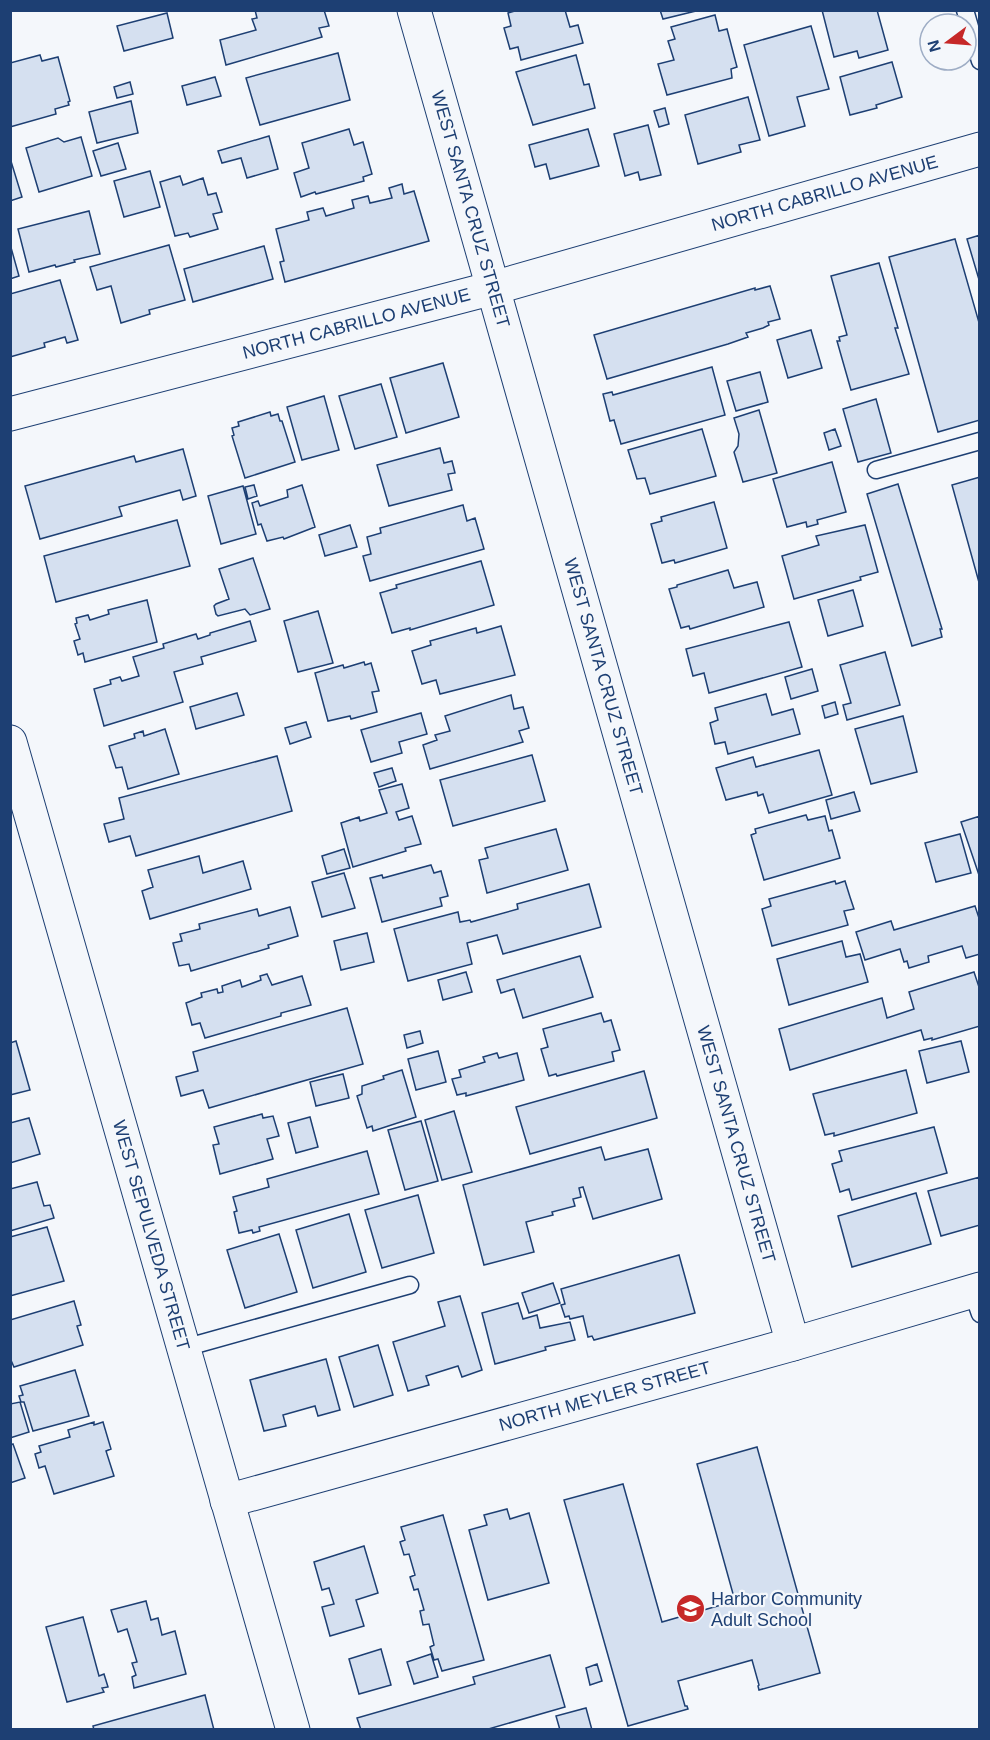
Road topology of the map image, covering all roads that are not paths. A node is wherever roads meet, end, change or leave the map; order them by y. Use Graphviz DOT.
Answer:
graph roads {
  1 [pos="414,10"];
  2 [pos="965,10"];
  3 [pos="980,61"];
  4 [pos="980,149"];
  5 [pos="493,288"];
  6 [pos="10,414"];
  7 [pos="980,441"];
  8 [pos="876,470"];
  9 [pos="10,742"];
  10 [pos="410,1285"];
  11 [pos="977,1298"];
  12 [pos="793,1344"];
  13 [pos="184,1347"];
  14 [pos="227,1501"];
  15 [pos="293,1730"];
  1 -- 5 [label="street, WEST SANTA CRUZ STREET"];
  2 -- 3 [label="lane"];
  4 -- 5 [label="street, NORTH CABRILLO AVENUE"];
  5 -- 6 [label="street, NORTH CABRILLO AVENUE"];
  5 -- 12 [label="street, WEST SANTA CRUZ STREET"];
  7 -- 8 [label="lane"];
  9 -- 13 [label="street, WEST SEPULVEDA STREET"];
  10 -- 13 [label="lane"];
  11 -- 12 [label="street, NORTH MEYLER STREET"];
  12 -- 14 [label="street, NORTH MEYLER STREET"];
  13 -- 14 [label="street, WEST SEPULVEDA STREET"];
  14 -- 15 [label="street, WEST SEPULVEDA STREET"];
}
